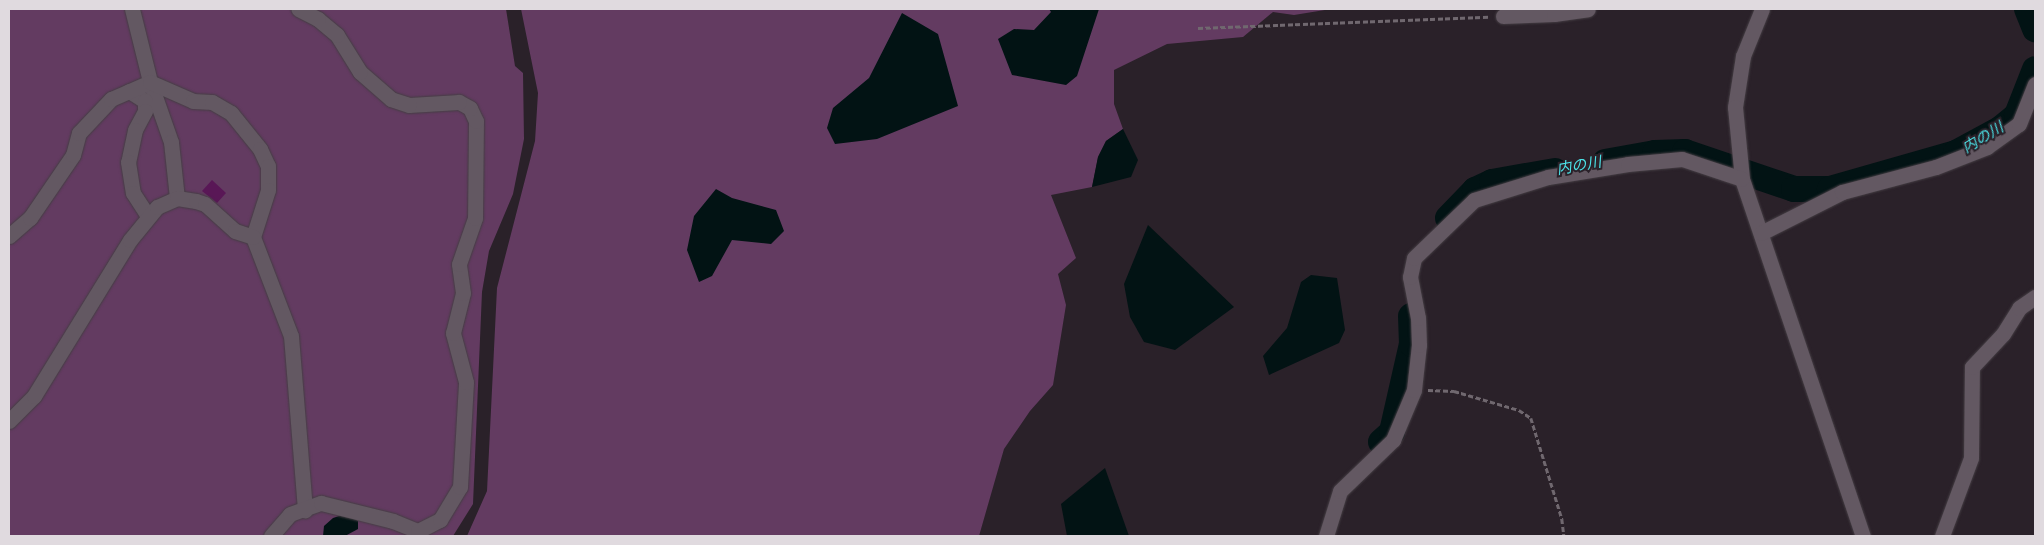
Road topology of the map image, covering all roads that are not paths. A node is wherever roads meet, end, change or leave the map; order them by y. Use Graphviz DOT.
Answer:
graph roads {
  1 [pos="132,9"];
  2 [pos="298,9"];
  3 [pos="1588,9"];
  4 [pos="1762,9"];
  5 [pos="1503,16"];
  6 [pos="150,82"];
  7 [pos="2035,84"];
  8 [pos="129,92"];
  9 [pos="1742,179"];
  10 [pos="177,198"];
  11 [pos="148,216"];
  12 [pos="1761,233"];
  13 [pos="9,236"];
  14 [pos="253,237"];
  15 [pos="2035,297"];
  16 [pos="9,421"];
  17 [pos="305,510"];
  18 [pos="271,536"];
  19 [pos="1326,536"];
  20 [pos="1863,536"];
  21 [pos="1942,536"];
  1 -- 6 [label="street"];
  2 -- 17 [label="street"];
  3 -- 5 [label="street"];
  4 -- 9 [label="street"];
  6 -- 8 [label="street"];
  6 -- 10 [label="street"];
  6 -- 14 [label="street"];
  7 -- 12 [label="street"];
  8 -- 11 [label="street"];
  8 -- 13 [label="street"];
  9 -- 12 [label="street"];
  9 -- 19 [label="street"];
  10 -- 11 [label="street"];
  10 -- 14 [label="street"];
  11 -- 16 [label="street"];
  12 -- 20 [label="street"];
  14 -- 17 [label="street"];
  15 -- 21 [label="street"];
  17 -- 18 [label="street"];
}
